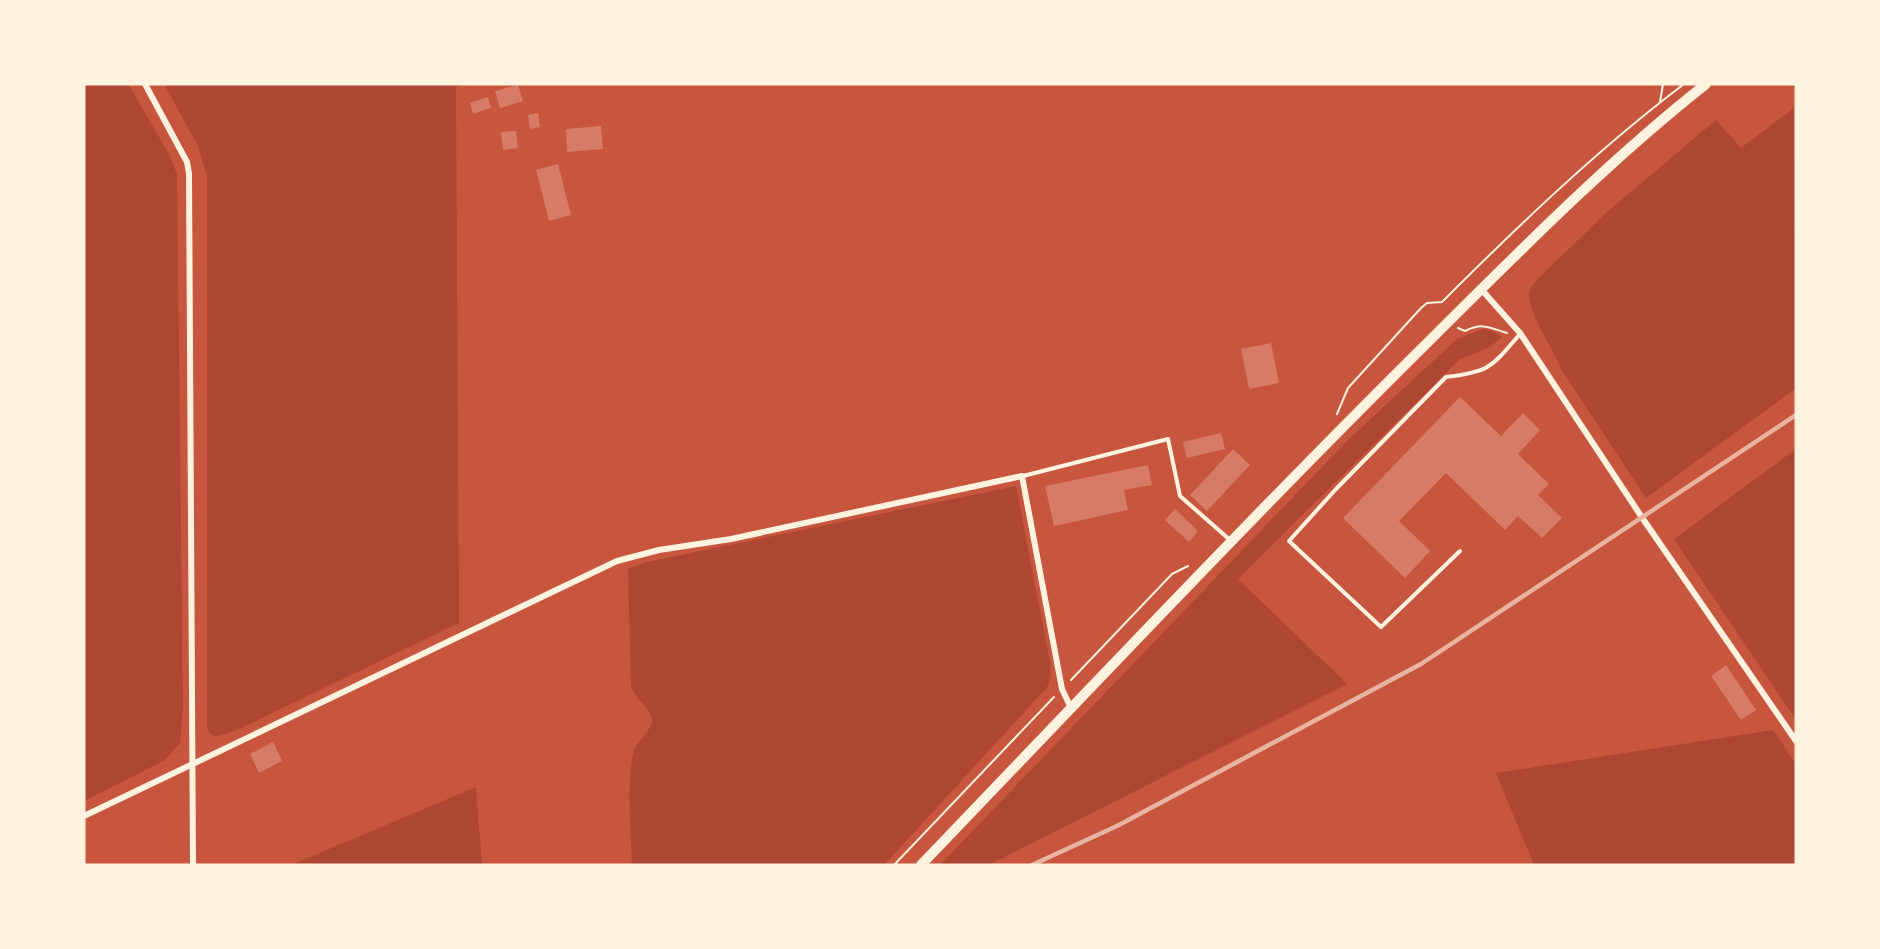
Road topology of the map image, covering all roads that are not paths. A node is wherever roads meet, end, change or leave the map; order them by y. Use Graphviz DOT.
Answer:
graph roads {
  1 [pos="145,84"];
  2 [pos="1706,84"];
  3 [pos="1481,290"];
  4 [pos="1520,333"];
  5 [pos="1022,476"];
  6 [pos="1232,542"];
  7 [pos="1460,551"];
  8 [pos="1071,708"];
  9 [pos="1796,741"];
  10 [pos="192,765"];
  11 [pos="84,816"];
  12 [pos="194,865"];
  13 [pos="921,865"];
  1 -- 10 [label="street"];
  2 -- 3 [label="main road"];
  3 -- 4 [label="street"];
  3 -- 6 [label="main road"];
  4 -- 7 [label="lane"];
  4 -- 9 [label="street"];
  5 -- 6 [label="lane"];
  5 -- 8 [label="street"];
  5 -- 10 [label="street"];
  6 -- 8 [label="main road"];
  8 -- 13 [label="main road"];
  10 -- 11 [label="street"];
  10 -- 12 [label="street"];
}
